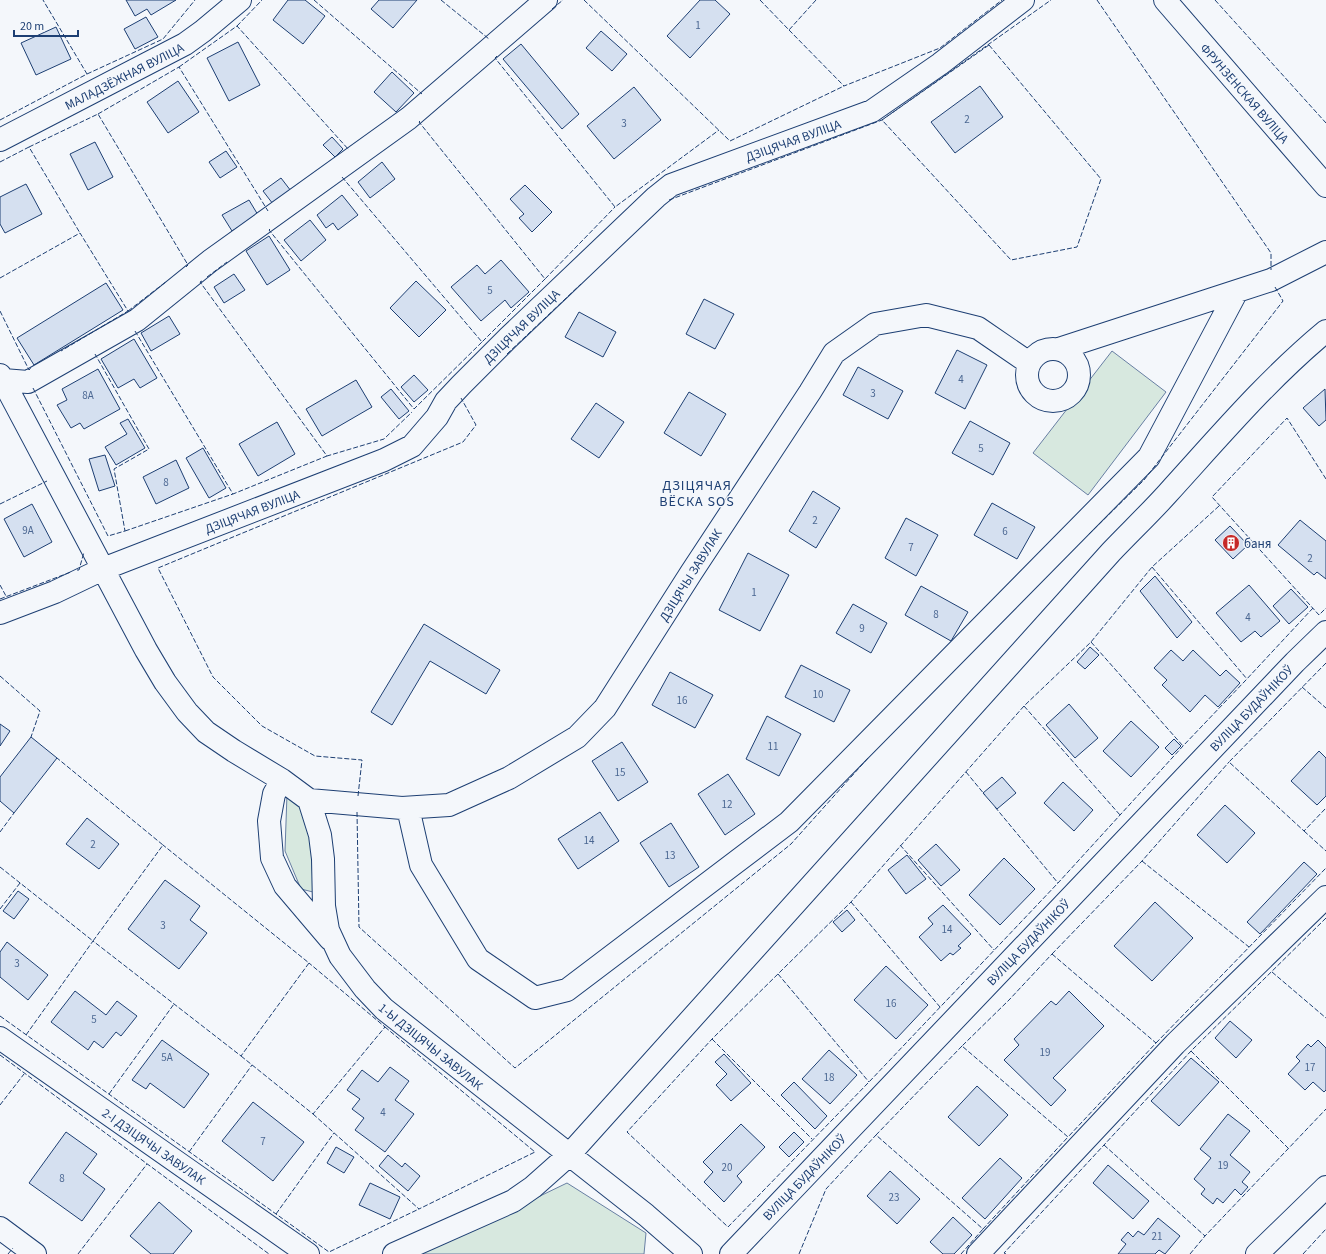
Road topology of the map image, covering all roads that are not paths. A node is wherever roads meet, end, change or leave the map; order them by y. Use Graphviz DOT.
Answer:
graph roads {
  1 [pos="240,0"];
  2 [pos="546,0"];
  3 [pos="1023,0"];
  4 [pos="1165,0"];
  5 [pos="0,140"];
  6 [pos="1326,186"];
  7 [pos="1326,252"];
  8 [pos="1237,291"];
  9 [pos="1326,331"];
  10 [pos="1059,349"];
  11 [pos="1029,363"];
  12 [pos="1,379"];
  13 [pos="103,568"];
  14 [pos="0,612"];
  15 [pos="1326,632"];
  16 [pos="282,780"];
  17 [pos="309,800"];
  18 [pos="408,808"];
  19 [pos="1326,897"];
  20 [pos="334,942"];
  21 [pos="0,1038"];
  22 [pos="569,1155"];
  23 [pos="1326,1187"];
  24 [pos="0,1228"];
  25 [pos="35,1254"];
  26 [pos="308,1254"];
  27 [pos="394,1254"];
  28 [pos="691,1254"];
  29 [pos="731,1254"];
  30 [pos="978,1254"];
  31 [pos="1257,1254"];
  1 -- 5 [label="street, МАЛАДЗЁЖНАЯ ВУЛІЦА"];
  2 -- 12 [label="street"];
  3 -- 13 [label="street, ДЗІЦЯЧАЯ ВУЛІЦА"];
  4 -- 6 [label="street, ФРУНЗЕНСКАЯ ВУЛІЦА"];
  7 -- 8 [label="street"];
  8 -- 10 [label="street"];
  8 -- 18 [label="street"];
  9 -- 22 [label="street"];
  10 -- 11 [label="street"];
  10 -- 11 [label="street"];
  11 -- 18 [label="street, ДЗІЦЯЧЫ ЗАВУЛАК"];
  12 -- 13 [label="street"];
  13 -- 14 [label="street, ДЗІЦЯЧАЯ ВУЛІЦА"];
  13 -- 16 [label="street"];
  15 -- 29 [label="street, ВУЛІЦА БУДАЎНІКОЎ"];
  16 -- 17 [label="street"];
  16 -- 20 [label="street"];
  17 -- 18 [label="street, ДЗІЦЯЧЫ ЗАВУЛАК"];
  17 -- 20 [label="street, 1-Ы ДЗІЦЯЧЫ ЗАВУЛАК"];
  19 -- 30 [label="street"];
  20 -- 22 [label="street, 1-Ы ДЗІЦЯЧЫ ЗАВУЛАК"];
  21 -- 26 [label="street, 2-І ДЗІЦЯЧЫ ЗАВУЛАК"];
  22 -- 27 [label="street"];
  22 -- 28 [label="street, 1-Ы ДЗІЦЯЧЫ ЗАВУЛАК"];
  23 -- 31 [label="street"];
  24 -- 25 [label="street"];
}
